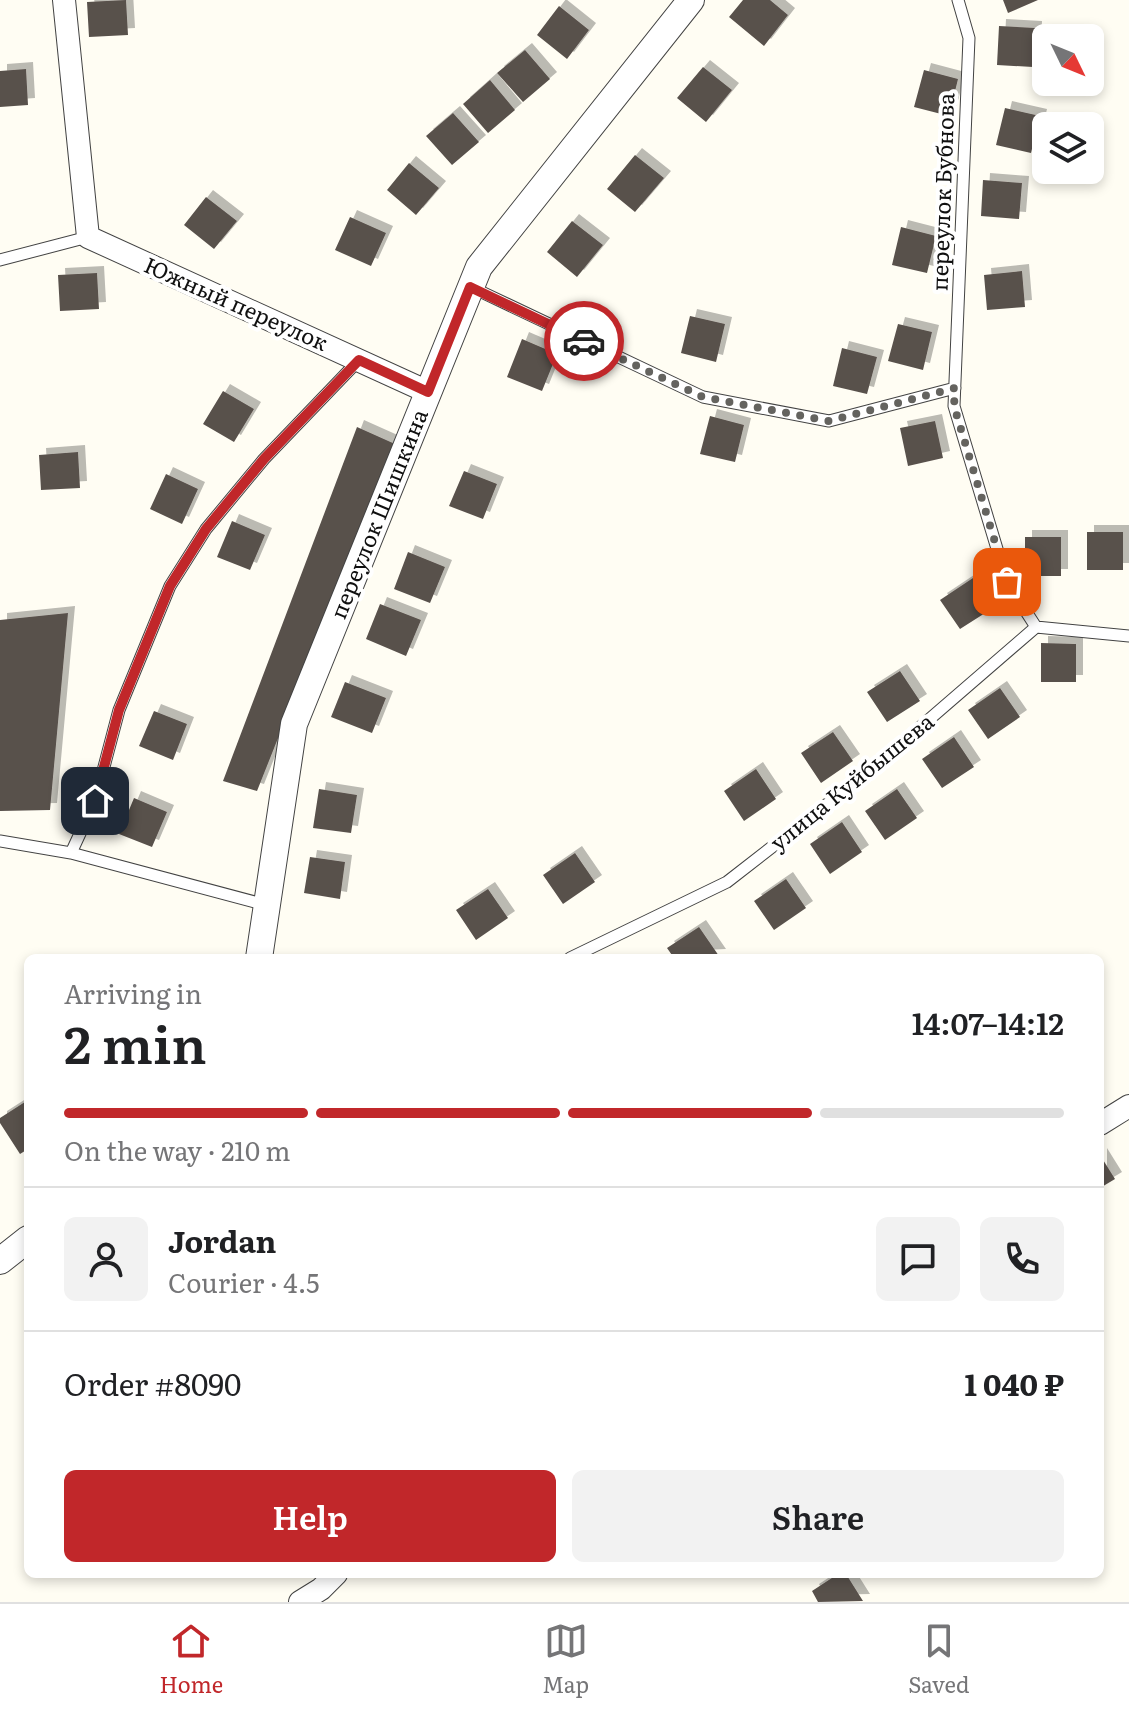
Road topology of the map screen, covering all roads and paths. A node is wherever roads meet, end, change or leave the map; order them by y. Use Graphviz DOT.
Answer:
graph roads {
  1 [pos="64,0"];
  2 [pos="691,0"];
  3 [pos="958,0"];
  4 [pos="88,237"];
  5 [pos="0,260"];
  6 [pos="470,287"];
  7 [pos="359,360"];
  8 [pos="955,388"];
  9 [pos="428,392"];
  10 [pos="1036,627"];
  11 [pos="1129,636"];
  12 [pos="0,841"];
  13 [pos="71,853"];
  14 [pos="267,905"];
  15 [pos="260,954"];
  16 [pos="578,954"];
  17 [pos="1129,1106"];
  18 [pos="1104,1122"];
  19 [pos="24,1242"];
  20 [pos="0,1261"];
  21 [pos="332,1578"];
  22 [pos="300,1602"];
  1 -- 4 [label="street"];
  2 -- 6 [label="street, переулок Шишкина"];
  3 -- 8 [label="lane, переулок Бубнова"];
  4 -- 5 [label="lane"];
  4 -- 7 [label="street, Южный переулок"];
  6 -- 8 [label="lane"];
  6 -- 9 [label="street, переулок Шишкина"];
  7 -- 9 [label="street, Южный переулок"];
  7 -- 13 [label="lane"];
  8 -- 10 [label="lane, переулок Бубнова"];
  9 -- 14 [label="street, переулок Шишкина"];
  10 -- 11 [label="lane"];
  10 -- 16 [label="lane, улица Куйбышева"];
  12 -- 13 [label="lane"];
  13 -- 14 [label="lane"];
  14 -- 15 [label="street, переулок Шишкина"];
  17 -- 18 [label="street"];
  19 -- 20 [label="street"];
  21 -- 22 [label="street"];
}
